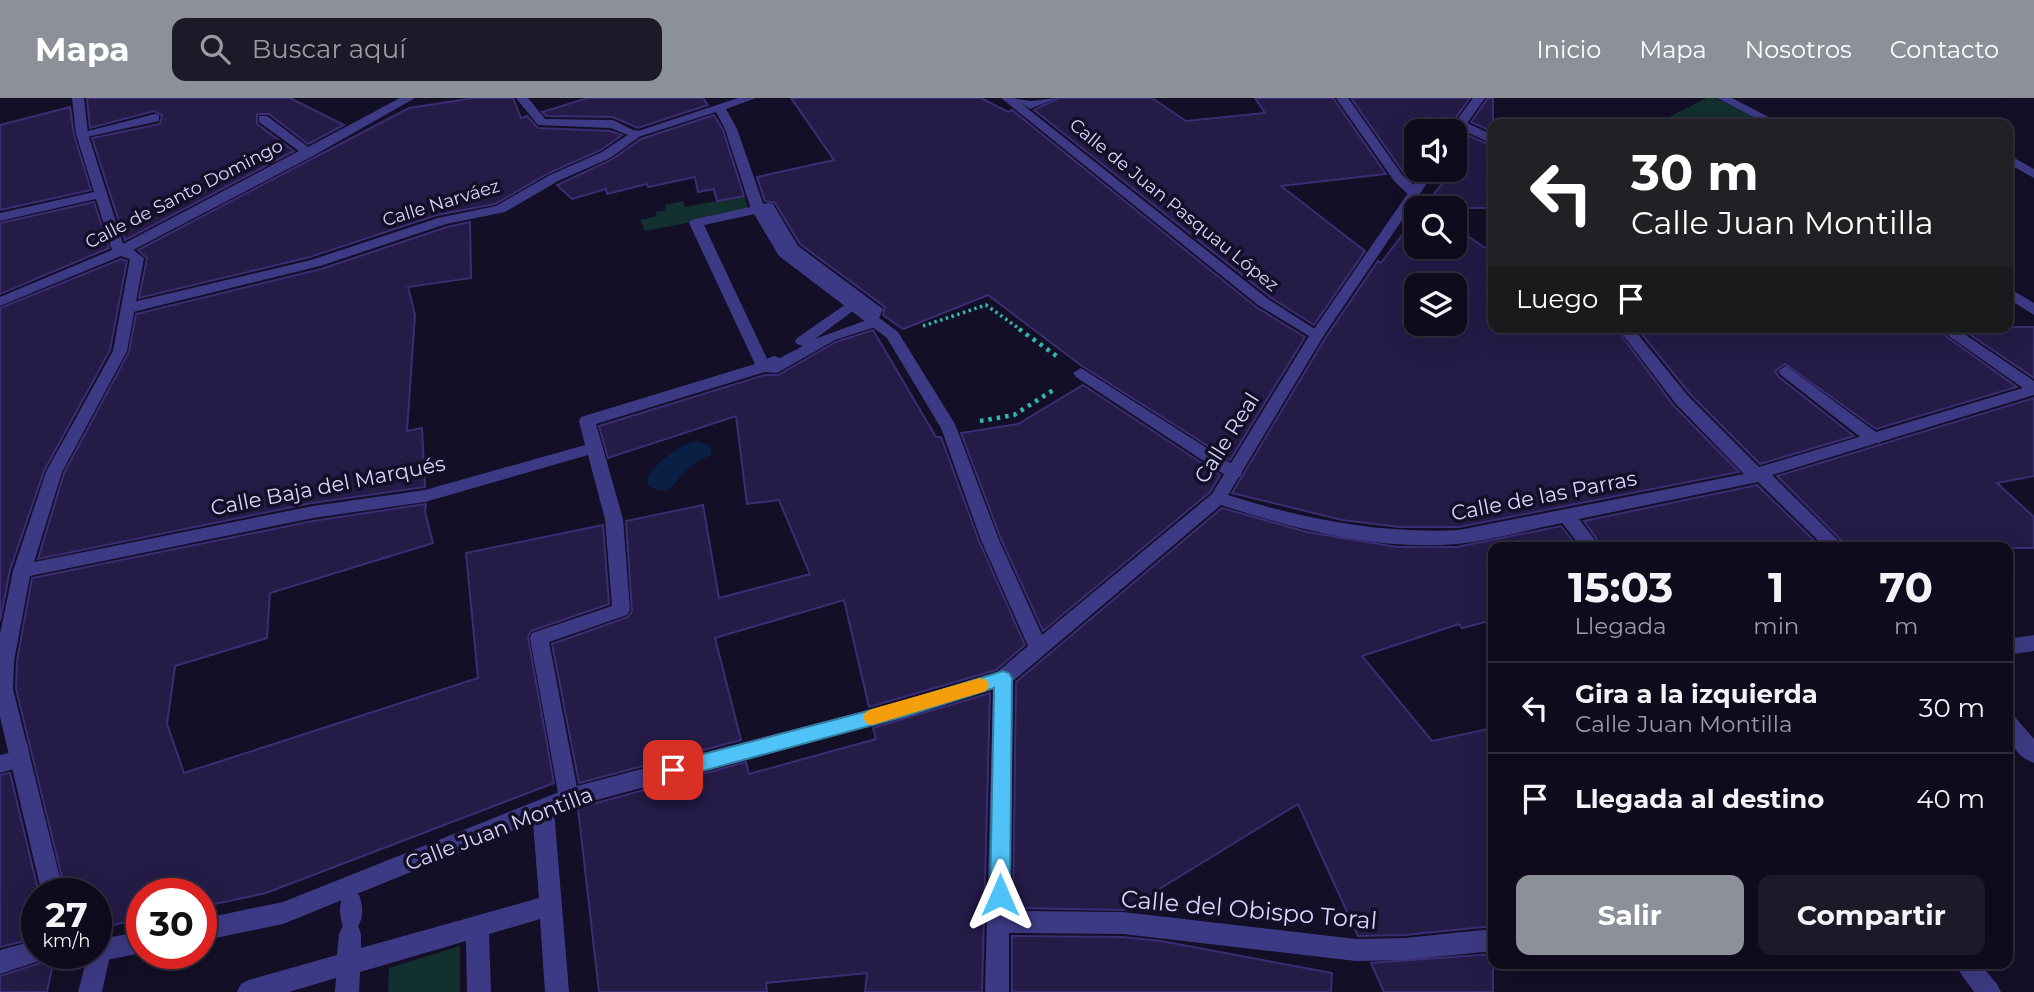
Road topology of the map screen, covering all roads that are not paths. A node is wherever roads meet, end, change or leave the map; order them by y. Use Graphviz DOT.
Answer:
graph roads {
  1 [pos="78,98"];
  2 [pos="409,98"];
  3 [pos="522,98"];
  4 [pos="750,98"];
  5 [pos="1014,98"];
  6 [pos="1051,98"];
  7 [pos="1342,98"];
  8 [pos="1479,98"];
  9 [pos="1723,98"];
  10 [pos="719,107"];
  11 [pos="155,118"];
  12 [pos="263,119"];
  13 [pos="1464,119"];
  14 [pos="1766,119"];
  15 [pos="1467,131"];
  16 [pos="82,134"];
  17 [pos="635,134"];
  18 [pos="1488,138"];
  19 [pos="309,153"];
  20 [pos="2013,162"];
  21 [pos="2034,174"];
  22 [pos="1422,182"];
  23 [pos="1415,193"];
  24 [pos="102,194"];
  25 [pos="758,209"];
  26 [pos="0,217"];
  27 [pos="119,252"];
  28 [pos="2013,296"];
  29 [pos="0,302"];
  30 [pos="854,305"];
  31 [pos="129,308"];
  32 [pos="2034,310"];
  33 [pos="872,317"];
  34 [pos="1629,333"];
  35 [pos="1952,333"];
  36 [pos="1317,335"];
  37 [pos="767,366"];
  38 [pos="1786,371"];
  39 [pos="1080,373"];
  40 [pos="2034,389"];
  41 [pos="1874,439"];
  42 [pos="594,448"];
  43 [pos="1234,473"];
  44 [pos="1758,475"];
  45 [pos="1218,498"];
  46 [pos="1566,516"];
  47 [pos="1587,542"];
  48 [pos="1831,542"];
  49 [pos="22,572"];
  50 [pos="2034,643"];
  51 [pos="2013,646"];
  52 [pos="1038,647"];
  53 [pos="2,662"];
  54 [pos="1003,678"];
  55 [pos="2013,729"];
  56 [pos="2034,754"];
  57 [pos="10,761"];
  58 [pos="569,798"];
  59 [pos="543,810"];
  60 [pos="48,878"];
  61 [pos="551,905"];
  62 [pos="351,919"];
  63 [pos="1000,922"];
  64 [pos="217,927"];
  65 [pos="477,927"];
  66 [pos="1488,941"];
  67 [pos="21,956"];
  68 [pos="0,962"];
  69 [pos="348,963"];
  70 [pos="94,969"];
  71 [pos="1969,969"];
  72 [pos="90,992"];
  73 [pos="249,992"];
  74 [pos="347,992"];
  75 [pos="479,992"];
  76 [pos="557,992"];
  77 [pos="997,992"];
  78 [pos="1989,992"];
  1 -- 16 [label="street"];
  2 -- 19 [label="street, Calle de Santo Domingo"];
  3 -- 17 [label="street"];
  4 -- 10 [label="street, Calle Narváez"];
  5 -- 6 [label="street"];
  5 -- 36 [label="street, Calle de Juan Pasquau López"];
  7 -- 23 [label="street"];
  8 -- 13 [label="street"];
  9 -- 14 [label="street"];
  10 -- 17 [label="street, Calle Narváez"];
  10 -- 25 [label="street"];
  11 -- 16 [label="street"];
  12 -- 19 [label="street, Calle de Santo Domingo"];
  15 -- 18 [label="street"];
  16 -- 24 [label="street"];
  17 -- 31 [label="street, Calle Narváez"];
  19 -- 27 [label="street, Calle de Santo Domingo"];
  20 -- 21 [label="street"];
  22 -- 23 [label="street, Calle Real"];
  23 -- 36 [label="street, Calle Real"];
  24 -- 26 [label="street"];
  24 -- 27 [label="street"];
  25 -- 30 [label="street"];
  25 -- 33 [label="street"];
  25 -- 37 [label="street"];
  27 -- 29 [label="street, Calle de Santo Domingo"];
  27 -- 31 [label="street"];
  28 -- 32 [label="street"];
  30 -- 33 [label="street"];
  30 -- 37 [label="street"];
  31 -- 49 [label="street"];
  33 -- 37 [label="street"];
  33 -- 52 [label="street"];
  34 -- 44 [label="street"];
  35 -- 40 [label="street"];
  36 -- 43 [label="street, Calle Real"];
  37 -- 42 [label="street"];
  38 -- 41 [label="street"];
  39 -- 43 [label="street"];
  40 -- 41 [label="street, Calle de las Parras"];
  41 -- 44 [label="street, Calle de las Parras"];
  42 -- 49 [label="street, Calle Baja del Marqués"];
  42 -- 58 [label="street"];
  43 -- 45 [label="street, Calle Real"];
  44 -- 46 [label="street, Calle de las Parras"];
  44 -- 48 [label="street"];
  45 -- 46 [label="street, Calle de las Parras"];
  45 -- 52 [label="street, Calle Real"];
  46 -- 47 [label="street"];
  49 -- 53 [label="street"];
  50 -- 51 [label="street"];
  52 -- 54 [label="street, Calle Real"];
  53 -- 57 [label="street"];
  54 -- 58 [label="street, Calle Juan Montilla"];
  54 -- 63 [label="street"];
  55 -- 56 [label="street"];
  57 -- 60 [label="street"];
  58 -- 59 [label="street, Calle Juan Montilla"];
  59 -- 61 [label="street"];
  59 -- 64 [label="street, Calle Juan Montilla"];
  61 -- 65 [label="street"];
  61 -- 76 [label="street"];
  62 -- 69 [label="street"];
  63 -- 66 [label="street, Calle del Obispo Toral"];
  63 -- 77 [label="street"];
  65 -- 69 [label="street"];
  65 -- 75 [label="street"];
  67 -- 68 [label="street"];
  69 -- 73 [label="street"];
  69 -- 74 [label="street"];
  70 -- 72 [label="street"];
  71 -- 78 [label="street"];
}
